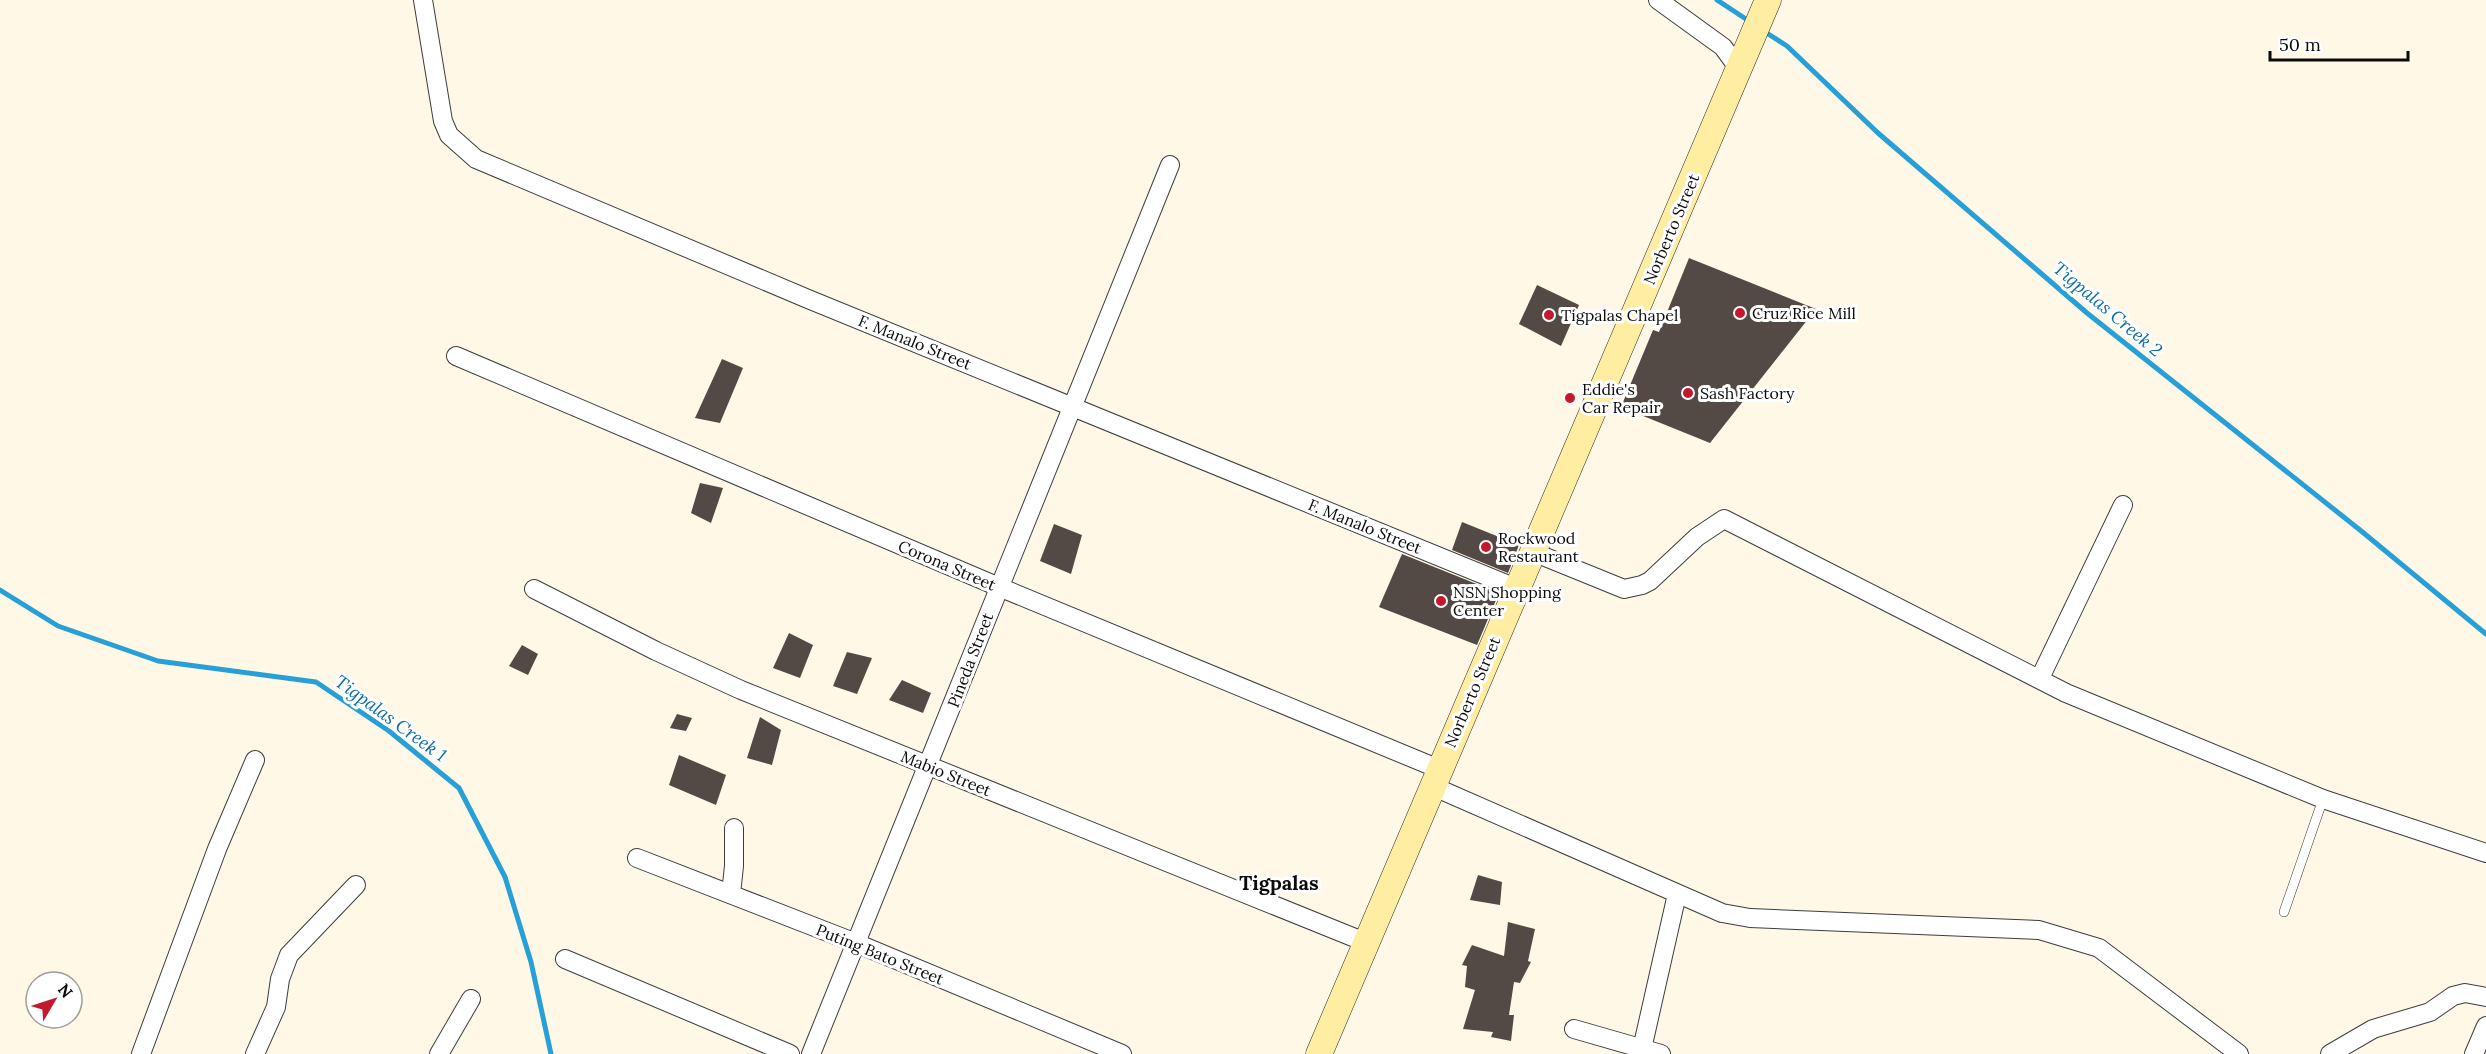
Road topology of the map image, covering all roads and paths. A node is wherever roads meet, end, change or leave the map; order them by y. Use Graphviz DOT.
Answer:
graph roads {
  1 [pos="423,0"];
  2 [pos="1658,0"];
  3 [pos="1768,0"];
  4 [pos="1743,62"];
  5 [pos="1170,165"];
  6 [pos="456,356"];
  7 [pos="1073,406"];
  8 [pos="2123,505"];
  9 [pos="1533,552"];
  10 [pos="999,587"];
  11 [pos="1516,588"];
  12 [pos="534,589"];
  13 [pos="2040,678"];
  14 [pos="255,760"];
  15 [pos="928,766"];
  16 [pos="1436,777"];
  17 [pos="2324,799"];
  18 [pos="734,828"];
  19 [pos="2486,853"];
  20 [pos="638,858"];
  21 [pos="357,885"];
  22 [pos="731,894"];
  23 [pos="1677,894"];
  24 [pos="2284,912"];
  25 [pos="1365,942"];
  26 [pos="856,943"];
  27 [pos="565,959"];
  28 [pos="2486,997"];
  29 [pos="471,999"];
  30 [pos="2486,1026"];
  31 [pos="1574,1029"];
  32 [pos="1642,1049"];
  33 [pos="141,1054"];
  34 [pos="255,1054"];
  35 [pos="439,1054"];
  36 [pos="790,1054"];
  37 [pos="811,1054"];
  38 [pos="1122,1054"];
  39 [pos="1320,1054"];
  40 [pos="1661,1054"];
  41 [pos="2239,1054"];
  42 [pos="2330,1054"];
  43 [pos="2474,1054"];
  1 -- 7 [label="street, F. Manalo Street"];
  2 -- 4 [label="street"];
  3 -- 4 [label="main road, Norberto Street"];
  4 -- 9 [label="main road, Norberto Street"];
  5 -- 7 [label="street, Pineda Street"];
  6 -- 10 [label="street, Corona Street"];
  7 -- 10 [label="street, Pineda Street"];
  7 -- 11 [label="street, F. Manalo Street"];
  8 -- 13 [label="street"];
  9 -- 11 [label="main road, Norberto Street"];
  9 -- 13 [label="street"];
  10 -- 15 [label="street, Pineda Street"];
  10 -- 16 [label="street, Corona Street"];
  11 -- 16 [label="main road, Norberto Street"];
  12 -- 15 [label="street, Mabio Street"];
  13 -- 17 [label="street"];
  14 -- 33 [label="street"];
  15 -- 25 [label="street, Mabio Street"];
  15 -- 26 [label="street, Pineda Street"];
  16 -- 23 [label="street, Corona Street"];
  16 -- 25 [label="main road, Norberto Street"];
  17 -- 19 [label="street"];
  17 -- 24 [label="lane"];
  18 -- 22 [label="street"];
  20 -- 22 [label="street, Puting Bato Street"];
  21 -- 34 [label="street"];
  22 -- 26 [label="street, Puting Bato Street"];
  23 -- 32 [label="street"];
  23 -- 41 [label="street, Corona Street"];
  25 -- 39 [label="main road, Norberto Street"];
  26 -- 37 [label="street, Pineda Street"];
  26 -- 38 [label="street, Puting Bato Street"];
  27 -- 36 [label="street"];
  28 -- 42 [label="street"];
  29 -- 35 [label="street"];
  30 -- 43 [label="street"];
  31 -- 32 [label="street"];
  32 -- 40 [label="street"];
}
